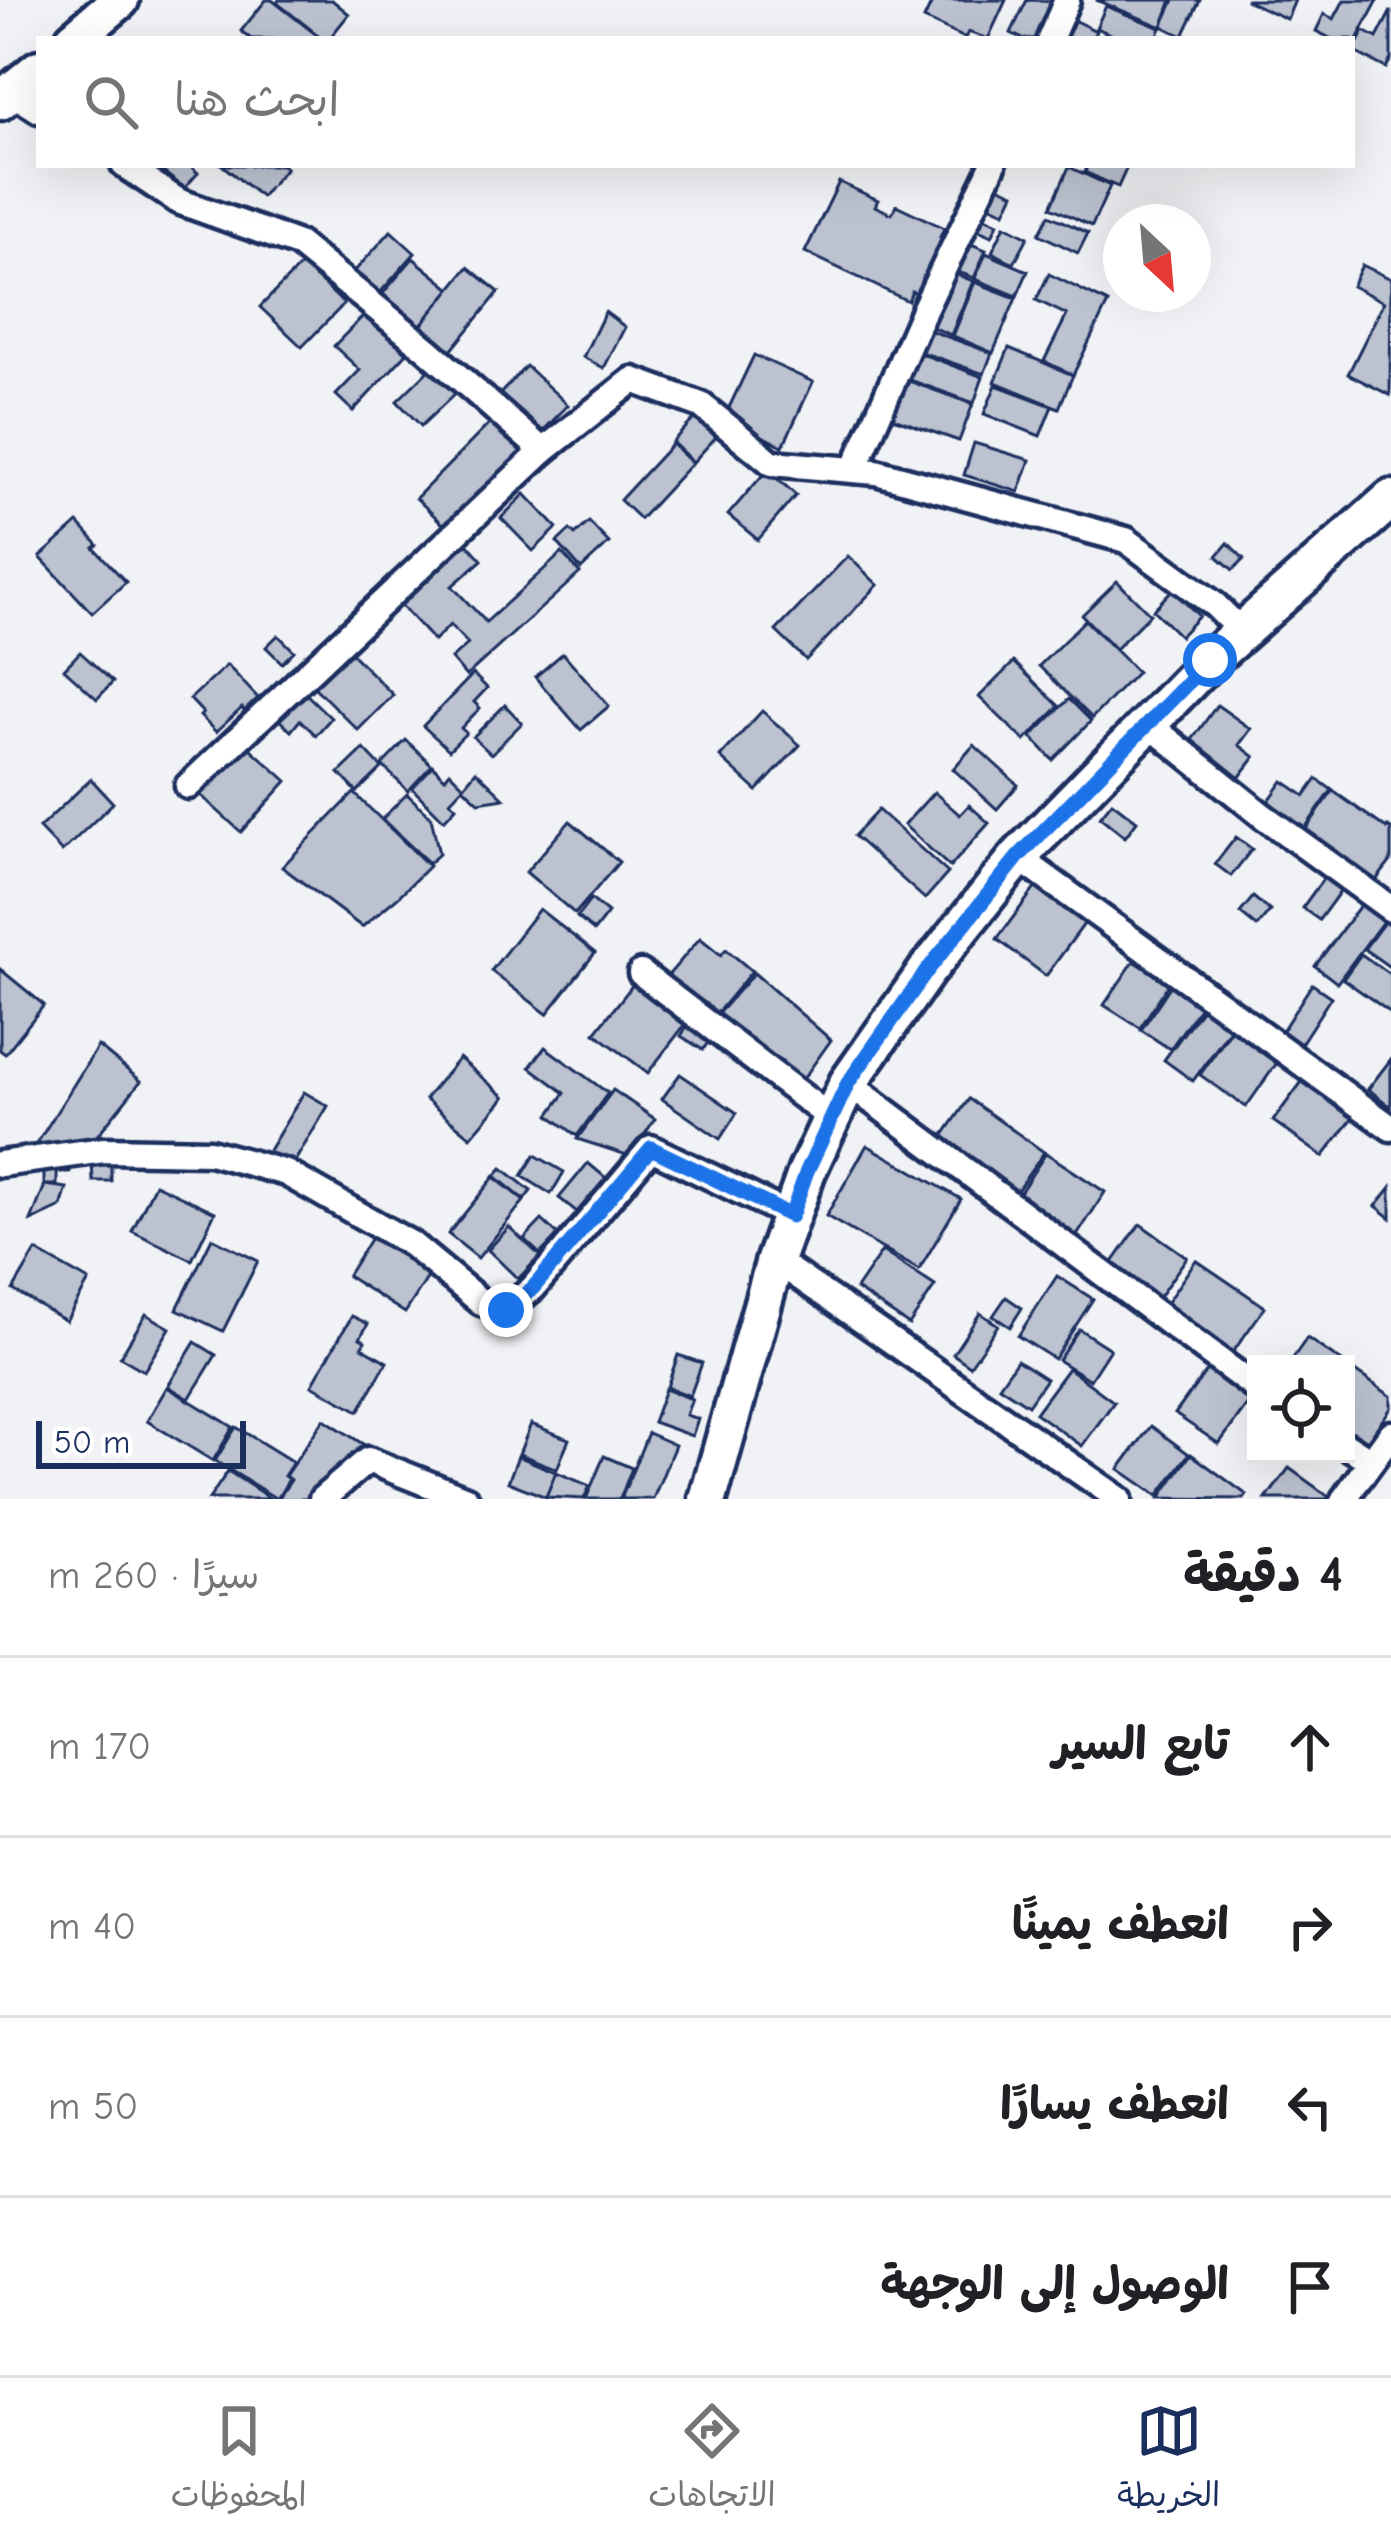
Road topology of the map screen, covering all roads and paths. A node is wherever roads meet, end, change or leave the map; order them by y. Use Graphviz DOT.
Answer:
graph roads {
  1 [pos="120,0"];
  2 [pos="1067,0"];
  3 [pos="78,36"];
  4 [pos="1051,36"];
  5 [pos="128,168"];
  6 [pos="992,168"];
  7 [pos="542,451"];
  8 [pos="854,470"];
  9 [pos="1391,499"];
  10 [pos="1242,632"];
  11 [pos="1148,722"];
  12 [pos="188,786"];
  13 [pos="1018,857"];
  14 [pos="1391,909"];
  15 [pos="641,973"];
  16 [pos="848,1083"];
  17 [pos="832,1119"];
  18 [pos="1391,1128"];
  19 [pos="0,1164"];
  20 [pos="791,1216"];
  21 [pos="776,1260"];
  22 [pos="1247,1381"];
  23 [pos="1391,1434"];
  24 [pos="1355,1451"];
  25 [pos="1371,1461"];
  26 [pos="322,1499"];
  27 [pos="466,1499"];
  28 [pos="708,1499"];
  29 [pos="1119,1499"];
  30 [pos="1345,1499"];
  1 -- 3 [label="main road"];
  2 -- 4 [label="street"];
  5 -- 7 [label="street"];
  6 -- 8 [label="street"];
  7 -- 8 [label="street"];
  7 -- 12 [label="street"];
  8 -- 10 [label="street"];
  9 -- 10 [label="main road"];
  10 -- 11 [label="main road"];
  11 -- 13 [label="main road"];
  11 -- 14 [label="street"];
  13 -- 16 [label="main road"];
  13 -- 18 [label="street"];
  15 -- 17 [label="street"];
  16 -- 17 [label="main road"];
  16 -- 22 [label="street"];
  17 -- 20 [label="main road"];
  19 -- 20 [label="street"];
  20 -- 21 [label="main road"];
  21 -- 28 [label="main road"];
  21 -- 29 [label="street"];
  23 -- 25 [label="street"];
  24 -- 25 [label="street"];
  25 -- 30 [label="street"];
  26 -- 27 [label="street"];
}
